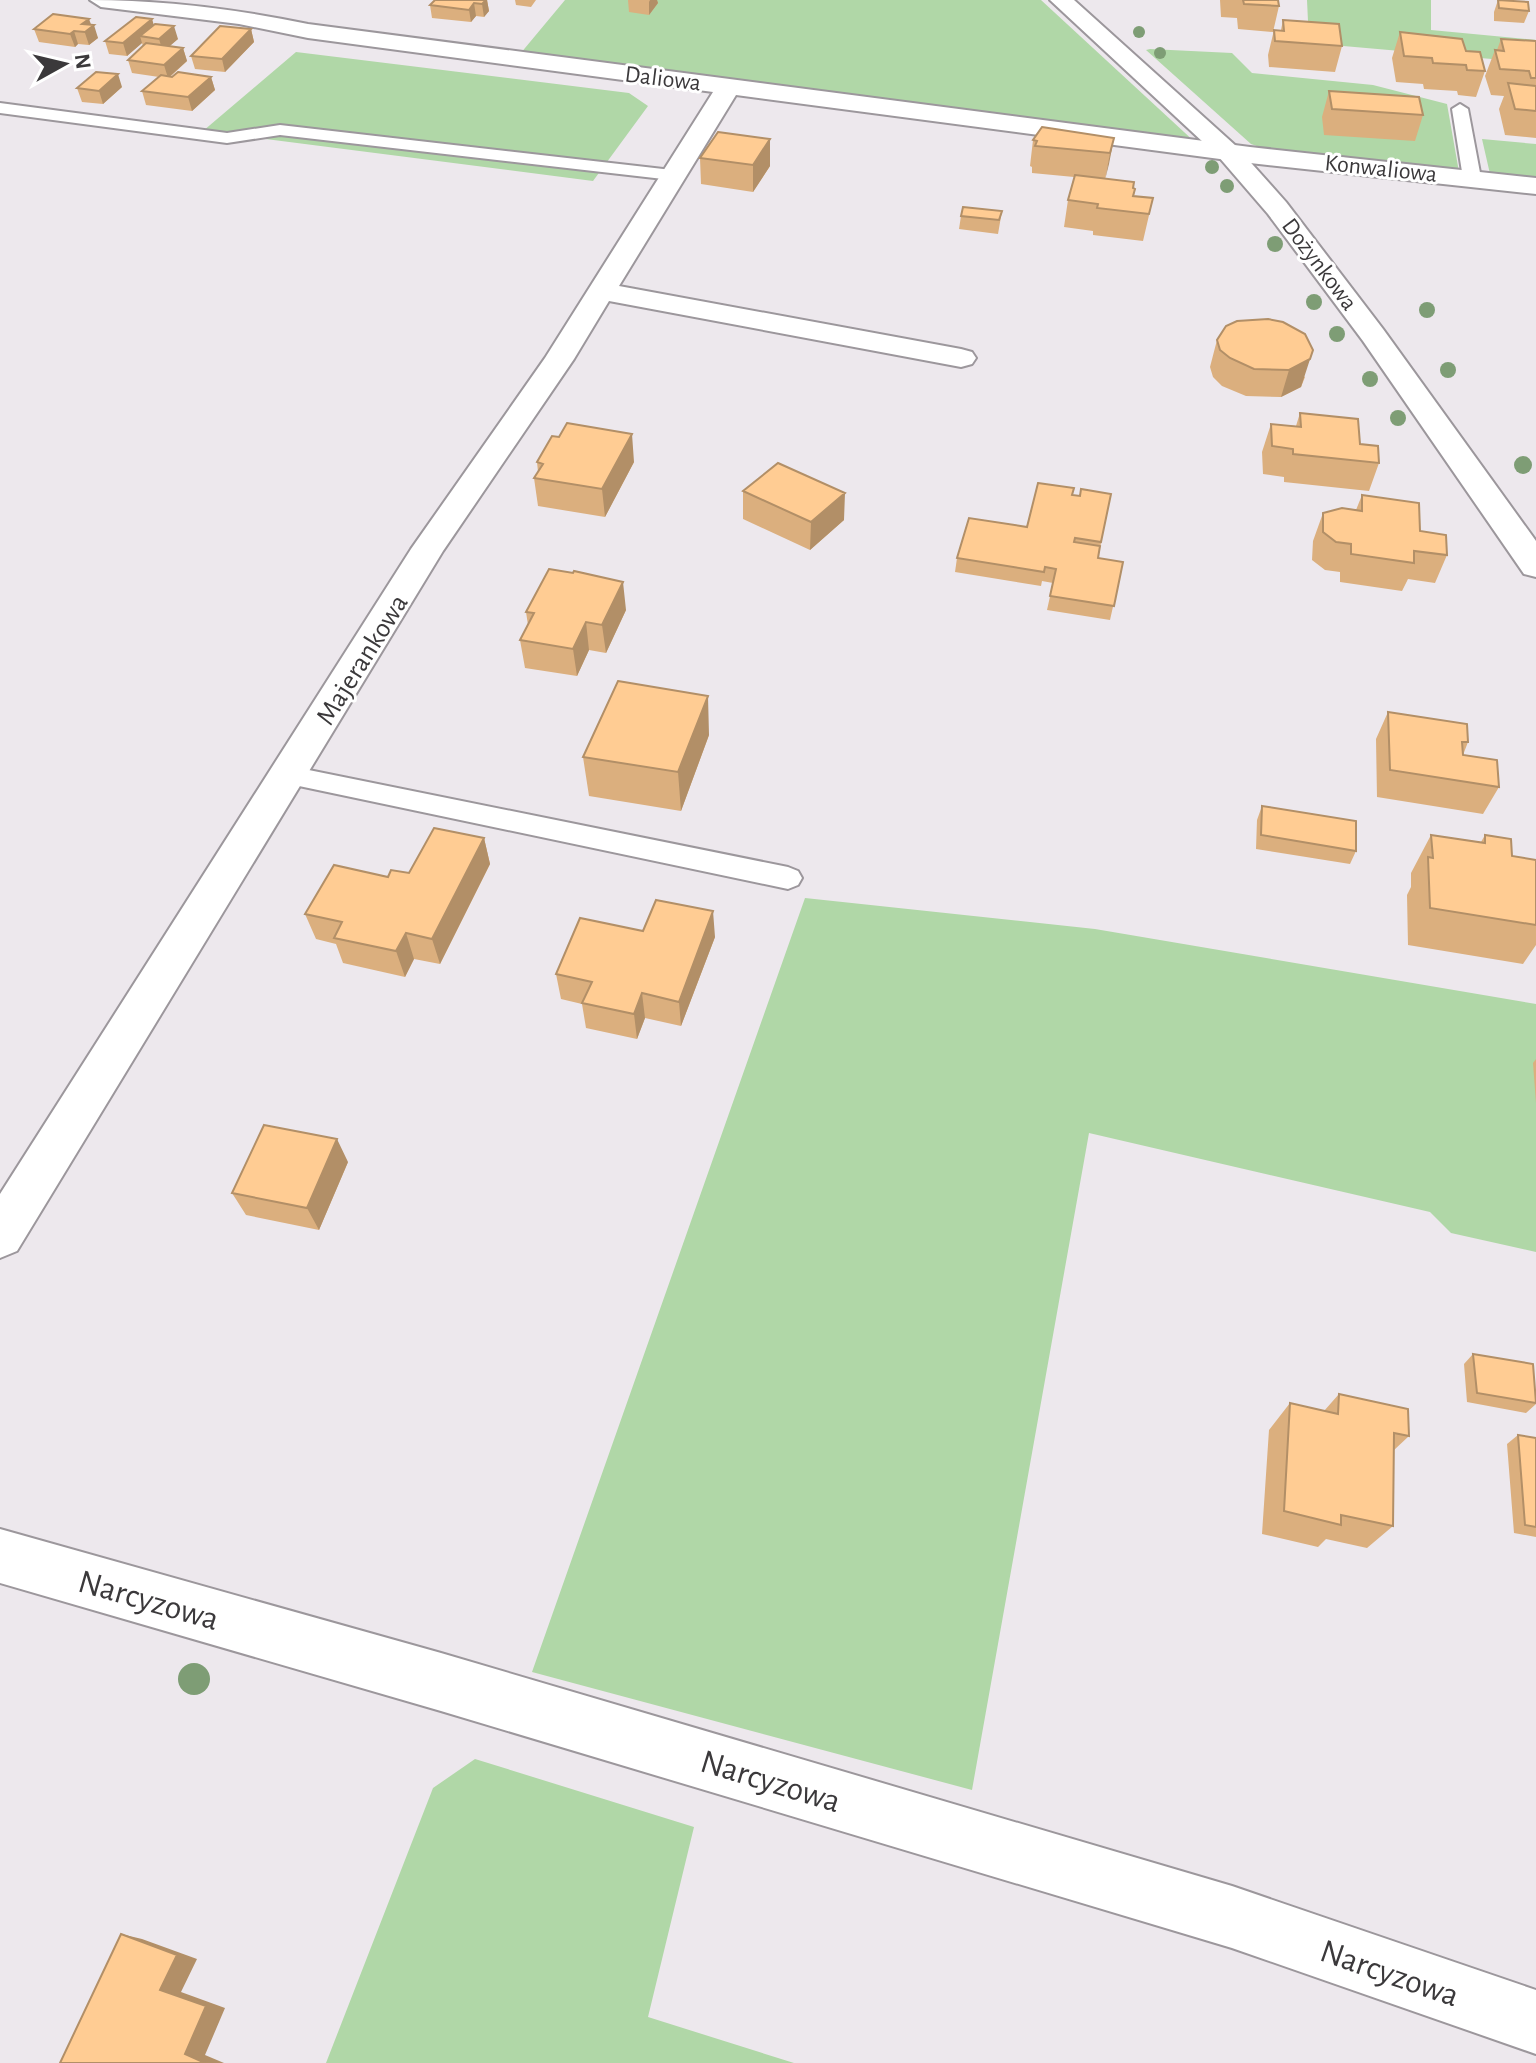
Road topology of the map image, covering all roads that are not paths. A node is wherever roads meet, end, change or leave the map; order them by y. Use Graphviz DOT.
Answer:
graph roads {
  1 [pos="101,0"];
  2 [pos="1061,0"];
  3 [pos="729,86"];
  4 [pos="0,108"];
  5 [pos="1460,109"];
  6 [pos="1227,151"];
  7 [pos="672,175"];
  8 [pos="1472,178"];
  9 [pos="1536,186"];
  10 [pos="601,291"];
  11 [pos="961,358"];
  12 [pos="1536,566"];
  13 [pos="289,775"];
  14 [pos="788,878"];
  15 [pos="0,1236"];
  16 [pos="0,1556"];
  17 [pos="1536,2022"];
  1 -- 3 [label="street, Daliowa"];
  2 -- 6 [label="street, Dożynkowa"];
  3 -- 6 [label="street, Daliowa"];
  3 -- 7 [label="street, Majerankowa"];
  4 -- 7 [label="lane"];
  5 -- 8 [label="lane"];
  6 -- 8 [label="street, Konwaliowa"];
  6 -- 12 [label="street, Dożynkowa"];
  7 -- 10 [label="street, Majerankowa"];
  8 -- 9 [label="street, Konwaliowa"];
  10 -- 11 [label="street"];
  10 -- 13 [label="street, Majerankowa"];
  13 -- 14 [label="lane"];
  13 -- 15 [label="street, Majerankowa"];
  16 -- 17 [label="street, Narcyzowa"];
}
